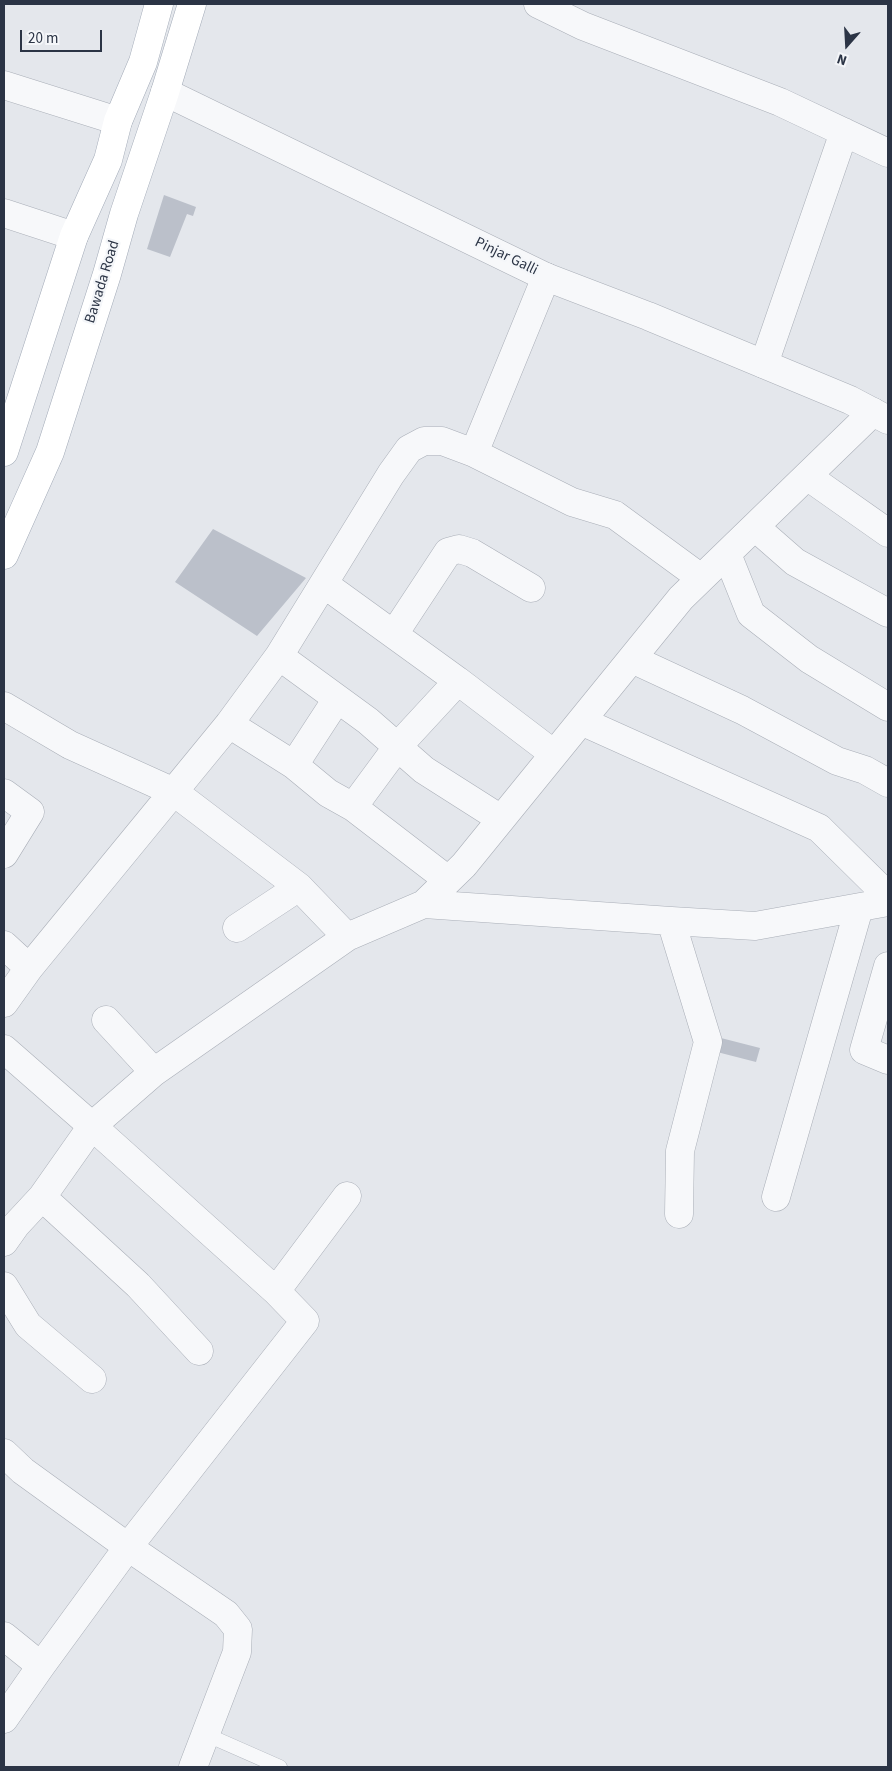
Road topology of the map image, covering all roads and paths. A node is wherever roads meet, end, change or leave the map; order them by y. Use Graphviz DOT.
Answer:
graph roads {
  1 [pos="159,4"];
  2 [pos="192,4"];
  3 [pos="538,4"];
  4 [pos="143,62"];
  5 [pos="4,85"];
  6 [pos="165,92"];
  7 [pos="118,121"];
  8 [pos="844,132"];
  9 [pos="888,153"];
  10 [pos="4,213"];
  11 [pos="74,236"];
  12 [pos="546,277"];
  13 [pos="764,364"];
  14 [pos="884,418"];
  15 [pos="4,452"];
  16 [pos="474,453"];
  17 [pos="807,476"];
  18 [pos="755,527"];
  19 [pos="888,533"];
  20 [pos="727,554"];
  21 [pos="4,555"];
  22 [pos="702,578"];
  23 [pos="324,584"];
  24 [pos="531,588"];
  25 [pos="888,613"];
  26 [pos="394,634"];
  27 [pos="279,656"];
  28 [pos="632,659"];
  29 [pos="458,681"];
  30 [pos="337,699"];
  31 [pos="4,706"];
  32 [pos="888,707"];
  33 [pos="581,721"];
  34 [pos="229,724"];
  35 [pos="398,746"];
  36 [pos="554,754"];
  37 [pos="294,766"];
  38 [pos="888,783"];
  39 [pos="174,792"];
  40 [pos="4,793"];
  41 [pos="353,807"];
  42 [pos="501,819"];
  43 [pos="4,854"];
  44 [pos="448,880"];
  45 [pos="299,887"];
  46 [pos="888,896"];
  47 [pos="888,902"];
  48 [pos="424,904"];
  49 [pos="859,908"];
  50 [pos="672,922"];
  51 [pos="237,928"];
  52 [pos="347,937"];
  53 [pos="4,945"];
  54 [pos="888,966"];
  55 [pos="29,968"];
  56 [pos="4,1002"];
  57 [pos="106,1020"];
  58 [pos="4,1049"];
  59 [pos="888,1060"];
  60 [pos="154,1072"];
  61 [pos="92,1126"];
  62 [pos="42,1196"];
  63 [pos="347,1196"];
  64 [pos="776,1197"];
  65 [pos="678,1214"];
  66 [pos="4,1242"];
  67 [pos="4,1286"];
  68 [pos="276,1291"];
  69 [pos="200,1352"];
  70 [pos="92,1379"];
  71 [pos="4,1453"];
  72 [pos="128,1547"];
  73 [pos="4,1636"];
  74 [pos="41,1666"];
  75 [pos="4,1718"];
  76 [pos="205,1734"];
  77 [pos="193,1767"];
  78 [pos="280,1767"];
  1 -- 4 [label="main road"];
  2 -- 6 [label="main road, Bawada Road"];
  3 -- 8 [label="street"];
  4 -- 6 [label="street, Pinjar Galli"];
  4 -- 7 [label="main road"];
  5 -- 7 [label="street"];
  6 -- 12 [label="street, Pinjar Galli"];
  6 -- 21 [label="main road, Bawada Road"];
  7 -- 11 [label="main road"];
  8 -- 9 [label="street"];
  8 -- 13 [label="street"];
  10 -- 11 [label="street"];
  11 -- 15 [label="main road"];
  12 -- 13 [label="street, Pinjar Galli"];
  12 -- 16 [label="street"];
  13 -- 14 [label="street, Pinjar Galli"];
  14 -- 17 [label="street"];
  16 -- 22 [label="street"];
  16 -- 23 [label="street"];
  17 -- 18 [label="street"];
  17 -- 19 [label="street"];
  18 -- 20 [label="street"];
  18 -- 25 [label="street"];
  20 -- 22 [label="street"];
  20 -- 32 [label="street"];
  22 -- 28 [label="street"];
  23 -- 26 [label="street"];
  23 -- 27 [label="street"];
  24 -- 26 [label="street"];
  26 -- 29 [label="street"];
  27 -- 30 [label="street"];
  27 -- 34 [label="street"];
  28 -- 33 [label="street"];
  28 -- 38 [label="street"];
  29 -- 35 [label="street"];
  29 -- 36 [label="street"];
  30 -- 35 [label="street"];
  30 -- 37 [label="street"];
  31 -- 39 [label="street"];
  33 -- 36 [label="street"];
  33 -- 46 [label="street"];
  34 -- 37 [label="street"];
  34 -- 39 [label="street"];
  35 -- 41 [label="street"];
  35 -- 42 [label="street"];
  36 -- 42 [label="street"];
  37 -- 41 [label="street"];
  39 -- 45 [label="street"];
  39 -- 55 [label="street"];
  40 -- 43 [label="street"];
  41 -- 44 [label="street"];
  42 -- 44 [label="street"];
  44 -- 48 [label="street"];
  45 -- 51 [label="street"];
  45 -- 52 [label="street"];
  47 -- 49 [label="street"];
  48 -- 50 [label="street"];
  48 -- 52 [label="street"];
  49 -- 50 [label="street"];
  49 -- 64 [label="street"];
  50 -- 65 [label="street"];
  52 -- 60 [label="street"];
  53 -- 55 [label="street"];
  54 -- 59 [label="street"];
  55 -- 56 [label="street"];
  57 -- 60 [label="street"];
  58 -- 61 [label="street"];
  60 -- 61 [label="street"];
  61 -- 62 [label="street"];
  61 -- 68 [label="street"];
  62 -- 66 [label="street"];
  62 -- 69 [label="street"];
  63 -- 68 [label="street"];
  67 -- 70 [label="street"];
  68 -- 72 [label="street"];
  71 -- 72 [label="street"];
  72 -- 74 [label="street"];
  72 -- 76 [label="street"];
  73 -- 74 [label="street"];
  74 -- 75 [label="street"];
  76 -- 77 [label="street"];
  76 -- 78 [label="lane"];
}
